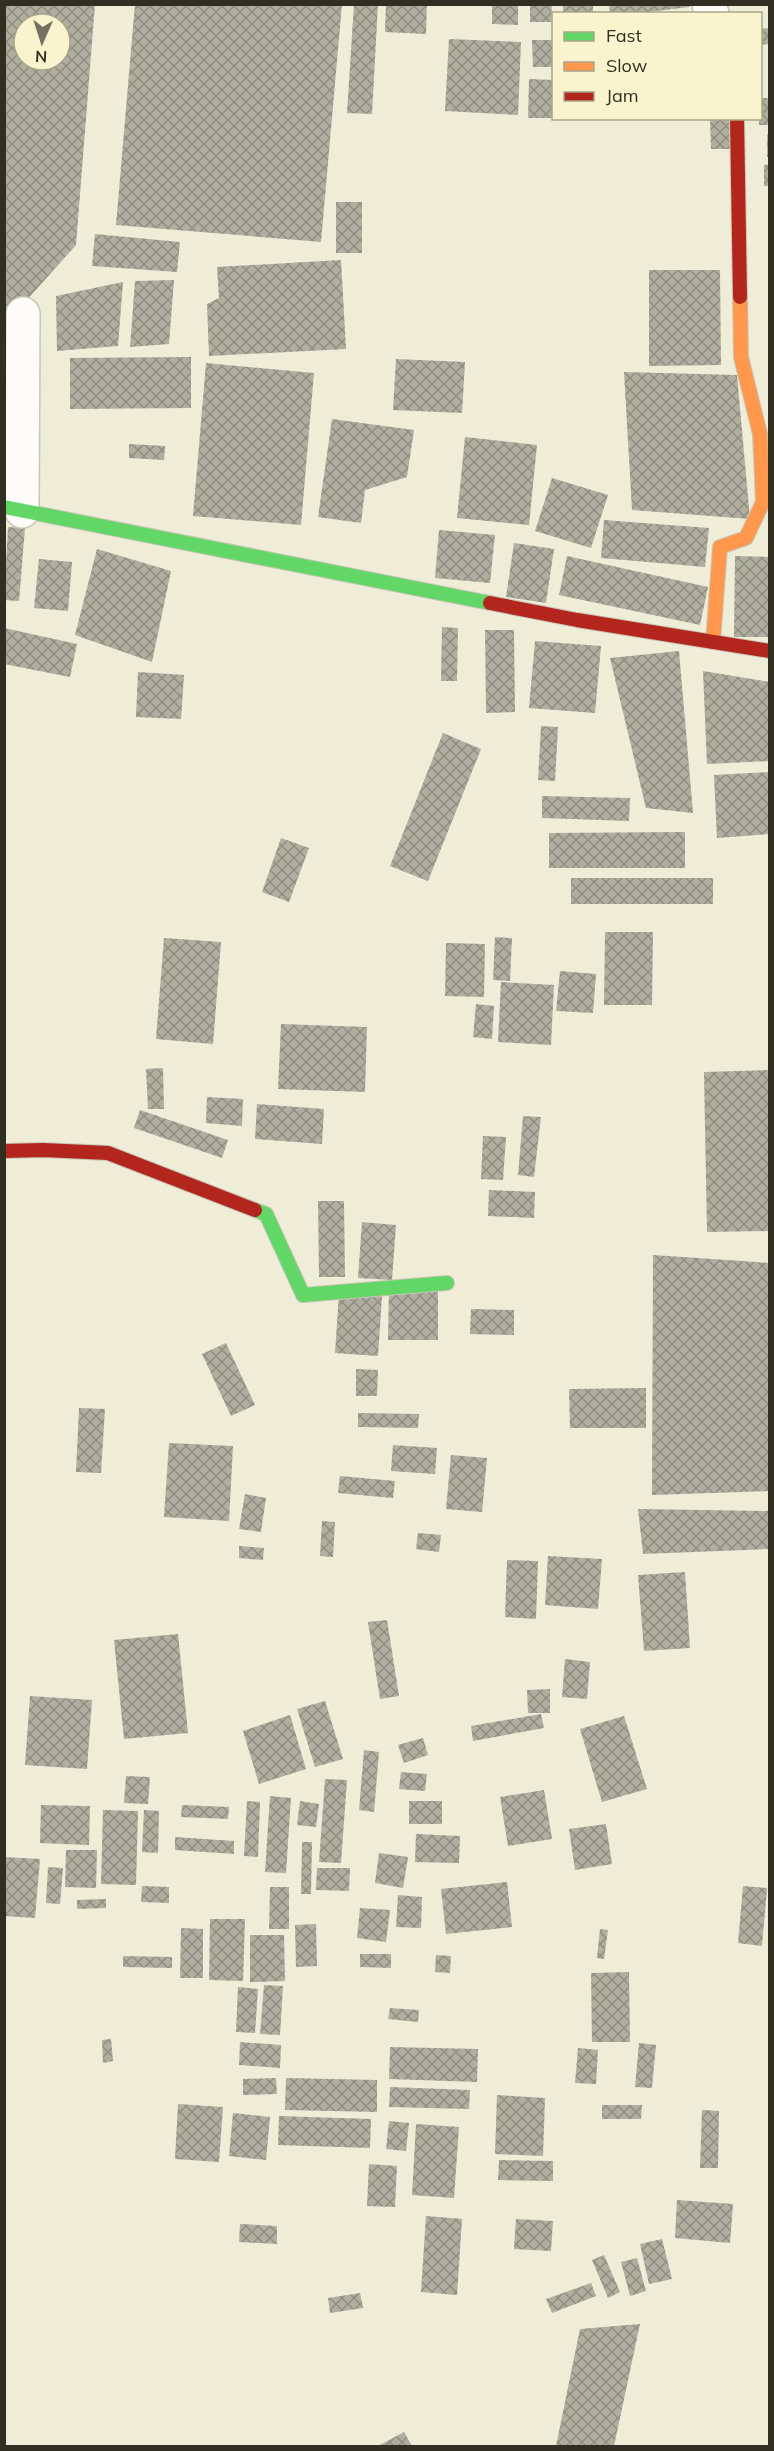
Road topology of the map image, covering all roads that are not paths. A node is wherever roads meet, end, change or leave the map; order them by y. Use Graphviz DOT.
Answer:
graph roads {
  1 [pos="737,120"];
  2 [pos="23,314"];
  3 [pos="14,509"];
  4 [pos="713,642"];
  5 [pos="770,651"];
  6 [pos="4,1151"];
  7 [pos="447,1283"];
  1 -- 4 [label="street"];
  2 -- 3 [label="street"];
  3 -- 4 [label="street"];
  4 -- 5 [label="street"];
  6 -- 7 [label="street"];
}
